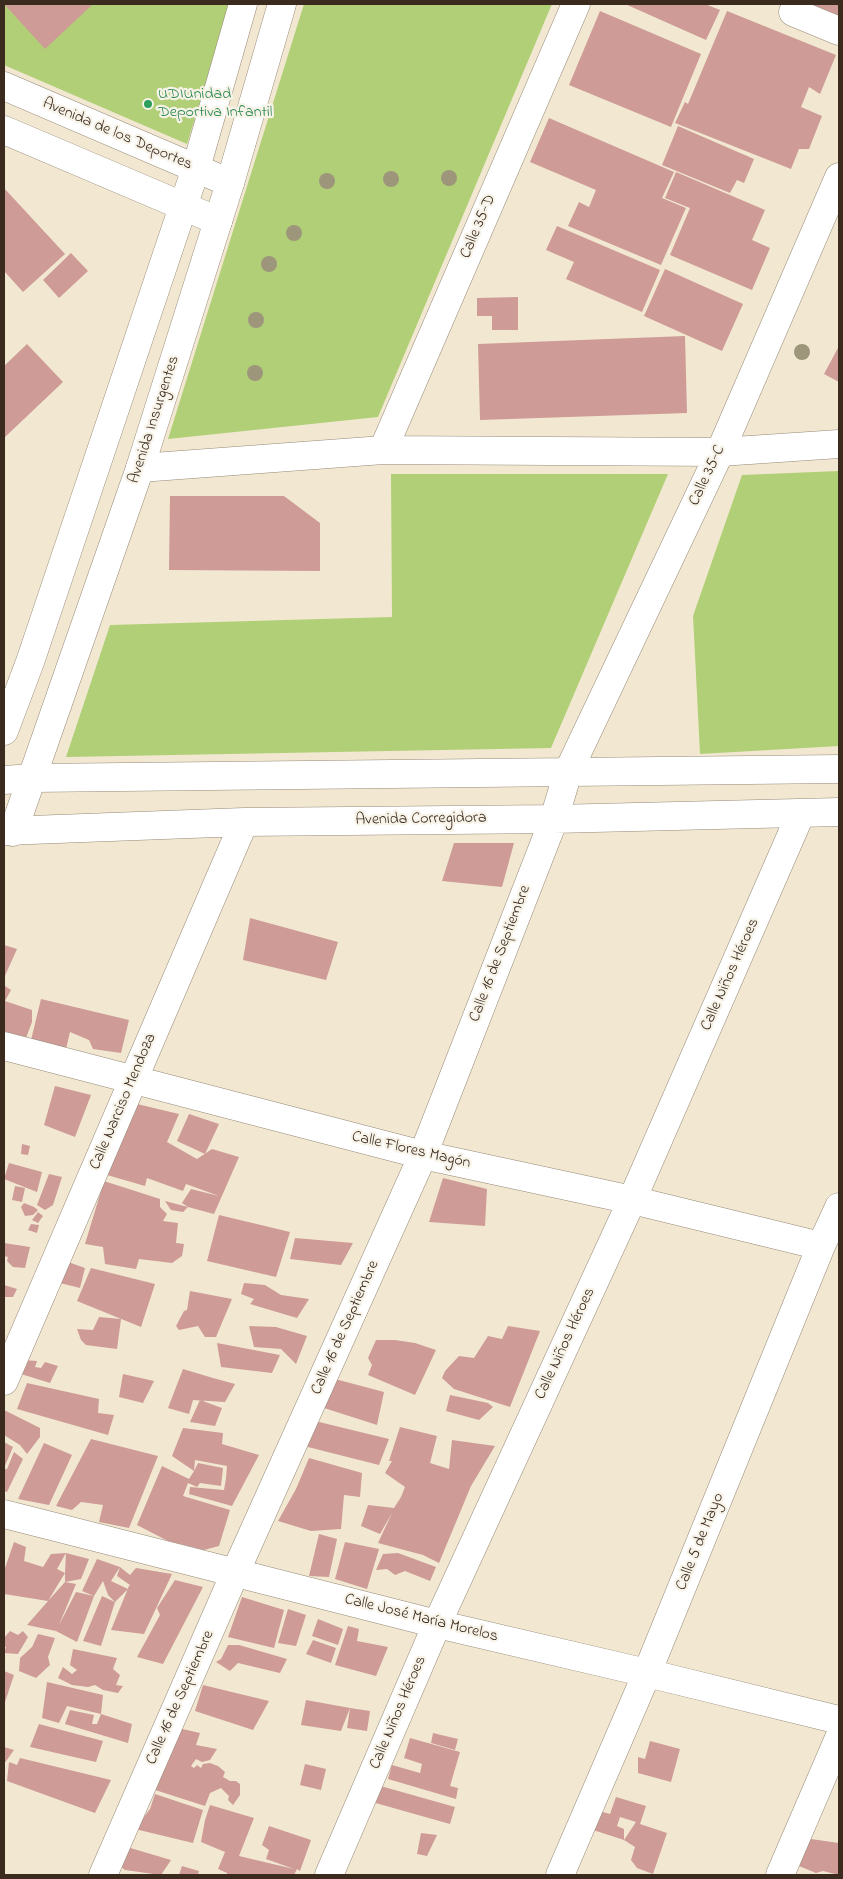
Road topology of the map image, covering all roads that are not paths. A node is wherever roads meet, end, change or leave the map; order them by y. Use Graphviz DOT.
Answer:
graph roads {
  1 [pos="243,4"];
  2 [pos="282,4"];
  3 [pos="576,4"];
  4 [pos="793,12"];
  5 [pos="839,31"];
  6 [pos="4,86"];
  7 [pos="4,130"];
  8 [pos="196,168"];
  9 [pos="839,177"];
  10 [pos="230,183"];
  11 [pos="184,206"];
  12 [pos="218,220"];
  13 [pos="839,444"];
  14 [pos="383,450"];
  15 [pos="720,452"];
  16 [pos="140,468"];
  17 [pos="4,731"];
  18 [pos="839,768"];
  19 [pos="568,772"];
  20 [pos="33,778"];
  21 [pos="4,780"];
  22 [pos="839,812"];
  23 [pos="801,813"];
  24 [pos="554,818"];
  25 [pos="244,822"];
  26 [pos="7,839"];
  27 [pos="4,1046"];
  28 [pos="133,1081"];
  29 [pos="423,1156"];
  30 [pos="632,1200"];
  31 [pos="839,1207"];
  32 [pos="822,1246"];
  33 [pos="4,1381"];
  34 [pos="4,1514"];
  35 [pos="235,1573"];
  36 [pos="437,1624"];
  37 [pos="647,1673"];
  38 [pos="839,1720"];
  39 [pos="839,1738"];
  40 [pos="103,1875"];
  41 [pos="329,1875"];
  42 [pos="560,1875"];
  43 [pos="780,1875"];
  1 -- 8 [label="street"];
  2 -- 10 [label="street, Avenida Insurgentes"];
  3 -- 14 [label="street, Calle 35-D"];
  4 -- 5 [label="street"];
  6 -- 8 [label="street, Avenida de los Deportes"];
  7 -- 11 [label="street"];
  8 -- 10 [label="street, Avenida de los Deportes"];
  8 -- 11 [label="street"];
  9 -- 15 [label="street, Calle 35-C"];
  10 -- 12 [label="street, Avenida Insurgentes"];
  11 -- 12 [label="street"];
  11 -- 17 [label="street"];
  12 -- 16 [label="street, Avenida Insurgentes"];
  13 -- 15 [label="street"];
  14 -- 15 [label="street"];
  14 -- 16 [label="street"];
  15 -- 19 [label="street, Calle 35-C"];
  16 -- 20 [label="street, Avenida Insurgentes"];
  18 -- 19 [label="street"];
  19 -- 20 [label="street"];
  19 -- 24 [label="street, Calle 16 de Septiembre"];
  20 -- 21 [label="street"];
  20 -- 26 [label="street, Avenida Insurgentes"];
  22 -- 23 [label="street, Avenida Corregidora"];
  23 -- 24 [label="street, Avenida Corregidora"];
  23 -- 30 [label="street, Calle Niños Héroes"];
  24 -- 25 [label="street, Avenida Corregidora"];
  24 -- 29 [label="street, Calle 16 de Septiembre"];
  25 -- 26 [label="street, Avenida Corregidora"];
  25 -- 28 [label="street, Calle Narciso Mendoza"];
  27 -- 28 [label="street, Calle Flores Magón"];
  28 -- 29 [label="street, Calle Flores Magón"];
  28 -- 33 [label="street, Calle Narciso Mendoza"];
  29 -- 30 [label="street, Calle Flores Magón"];
  29 -- 35 [label="street, Calle 16 de Septiembre"];
  30 -- 32 [label="street, Calle Flores Magón"];
  30 -- 36 [label="street, Calle Niños Héroes"];
  31 -- 32 [label="street, Calle 5 de Mayo"];
  32 -- 37 [label="street, Calle 5 de Mayo"];
  34 -- 35 [label="street, Calle José María Morelos"];
  35 -- 36 [label="street, Calle José María Morelos"];
  35 -- 40 [label="street, Calle 16 de Septiembre"];
  36 -- 37 [label="street, Calle José María Morelos"];
  36 -- 41 [label="street, Calle Niños Héroes"];
  37 -- 38 [label="street, Calle José María Morelos"];
  37 -- 42 [label="street, Calle 5 de Mayo"];
  39 -- 43 [label="street"];
}
